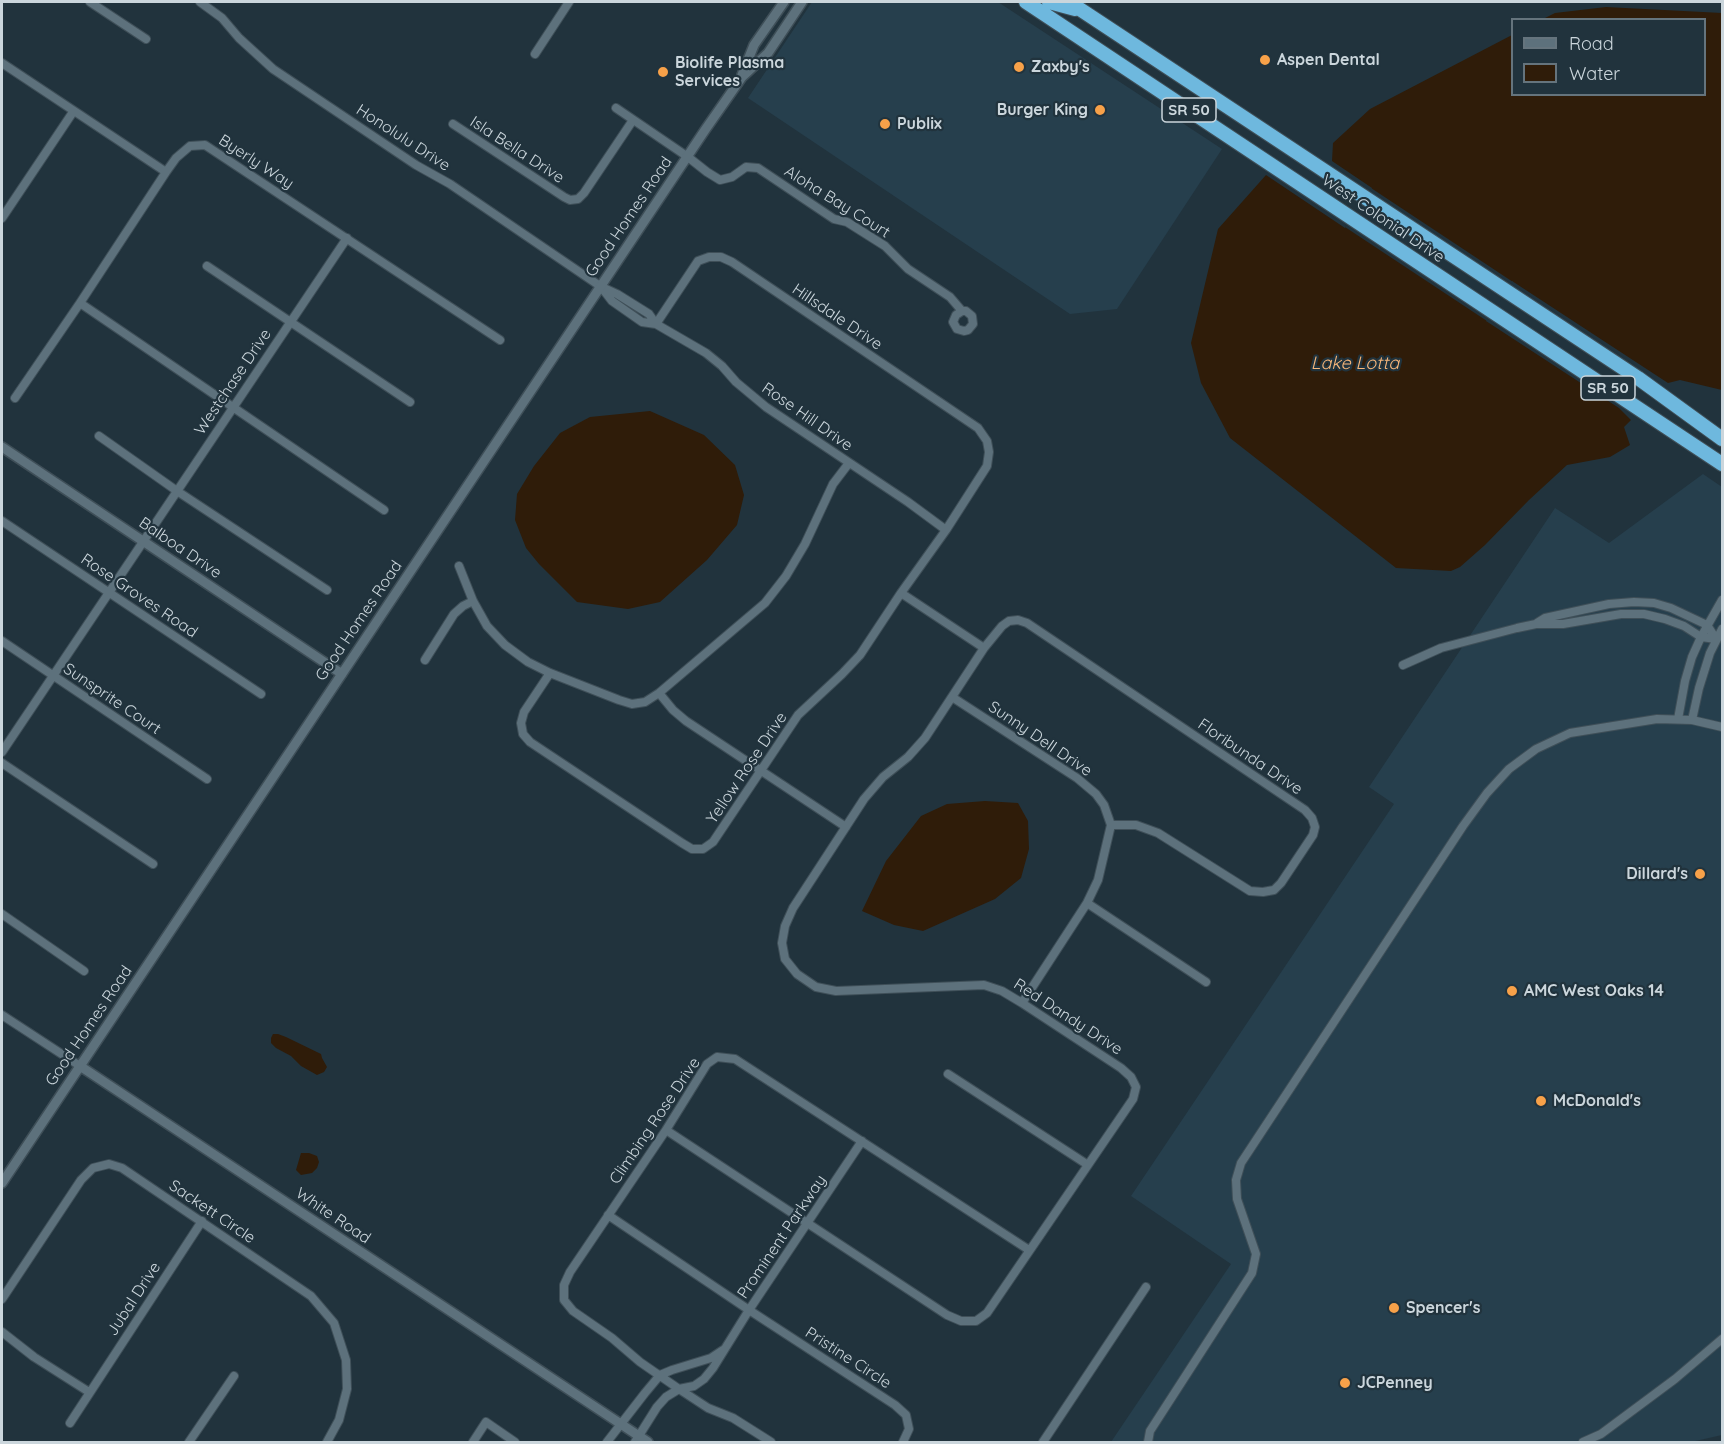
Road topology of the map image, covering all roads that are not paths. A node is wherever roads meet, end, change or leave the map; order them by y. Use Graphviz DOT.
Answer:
graph roads {
  1 [pos="90,2"];
  2 [pos="200,2"];
  3 [pos="569,2"];
  4 [pos="784,2"];
  5 [pos="802,2"];
  6 [pos="1026,2"];
  7 [pos="1049,2"];
  8 [pos="1068,2"];
  9 [pos="1083,11"];
  10 [pos="146,39"];
  11 [pos="535,54"];
  12 [pos="2,63"];
  13 [pos="742,77"];
  14 [pos="616,108"];
  15 [pos="73,112"];
  16 [pos="633,120"];
  17 [pos="453,124"];
  18 [pos="1276,139"];
  19 [pos="1289,147"];
  20 [pos="687,157"];
  21 [pos="1263,159"];
  22 [pos="1275,167"];
  23 [pos="166,172"];
  24 [pos="2,218"];
  25 [pos="347,238"];
  26 [pos="207,266"];
  27 [pos="600,286"];
  28 [pos="80,303"];
  29 [pos="962,311"];
  30 [pos="290,322"];
  31 [pos="656,324"];
  32 [pos="500,340"];
  33 [pos="15,398"];
  34 [pos="410,402"];
  35 [pos="232,407"];
  36 [pos="99,436"];
  37 [pos="1722,439"];
  38 [pos="2,447"];
  39 [pos="849,463"];
  40 [pos="1722,464"];
  41 [pos="982,474"];
  42 [pos="177,491"];
  43 [pos="384,510"];
  44 [pos="2,520"];
  45 [pos="946,530"];
  46 [pos="142,542"];
  47 [pos="459,566"];
  48 [pos="327,590"];
  49 [pos="109,592"];
  50 [pos="901,593"];
  51 [pos="1722,600"];
  52 [pos="473,601"];
  53 [pos="1536,624"];
  54 [pos="1707,626"];
  55 [pos="1722,629"];
  56 [pos="1701,637"];
  57 [pos="1716,639"];
  58 [pos="2,641"];
  59 [pos="984,648"];
  60 [pos="426,660"];
  61 [pos="1402,665"];
  62 [pos="550,673"];
  63 [pos="342,674"];
  64 [pos="53,675"];
  65 [pos="659,693"];
  66 [pos="261,694"];
  67 [pos="952,697"];
  68 [pos="1678,719"];
  69 [pos="1692,720"];
  70 [pos="1722,727"];
  71 [pos="2,752"];
  72 [pos="2,763"];
  73 [pos="760,771"];
  74 [pos="207,778"];
  75 [pos="1111,825"];
  76 [pos="846,827"];
  77 [pos="153,864"];
  78 [pos="1087,903"];
  79 [pos="2,914"];
  80 [pos="84,971"];
  81 [pos="1206,982"];
  82 [pos="1022,1003"];
  83 [pos="2,1015"];
  84 [pos="80,1066"];
  85 [pos="948,1074"];
  86 [pos="666,1130"];
  87 [pos="862,1141"];
  88 [pos="1088,1165"];
  89 [pos="2,1183"];
  90 [pos="608,1215"];
  91 [pos="202,1221"];
  92 [pos="807,1223"];
  93 [pos="1029,1250"];
  94 [pos="1146,1287"];
  95 [pos="2,1299"];
  96 [pos="749,1310"];
  97 [pos="2,1332"];
  98 [pos="1722,1339"];
  99 [pos="725,1349"];
  100 [pos="234,1376"];
  101 [pos="660,1376"];
  102 [pos="679,1389"];
  103 [pos="89,1392"];
  104 [pos="70,1423"];
  105 [pos="621,1424"];
  106 [pos="641,1441"];
  107 [pos="189,1443"];
  108 [pos="327,1443"];
  109 [pos="473,1443"];
  110 [pos="515,1443"];
  111 [pos="607,1443"];
  112 [pos="771,1443"];
  113 [pos="903,1443"];
  114 [pos="1043,1443"];
  115 [pos="1148,1443"];
  116 [pos="1583,1443"];
  1 -- 10 [label="street"];
  2 -- 27 [label="street, Honolulu Drive"];
  3 -- 11 [label="street"];
  4 -- 13 [label="street, Good Homes Road"];
  5 -- 13 [label="street, Good Homes Road"];
  6 -- 21 [label="highway, West Colonial Drive / SR 50"];
  7 -- 9 [label="highway"];
  8 -- 9 [label="highway, West Colonial Drive / SR 50"];
  9 -- 18 [label="highway, West Colonial Drive / SR 50"];
  12 -- 15 [label="street"];
  13 -- 20 [label="street, Good Homes Road"];
  14 -- 16 [label="street"];
  15 -- 23 [label="street"];
  15 -- 24 [label="street"];
  16 -- 17 [label="street, Isla Bella Drive"];
  16 -- 20 [label="street"];
  18 -- 19 [label="highway, West Colonial Drive / SR 50"];
  18 -- 21 [label="highway"];
  19 -- 22 [label="highway"];
  19 -- 37 [label="highway, West Colonial Drive / SR 50"];
  20 -- 27 [label="street, Good Homes Road"];
  20 -- 29 [label="street, Aloha Bay Court"];
  21 -- 22 [label="highway, West Colonial Drive / SR 50"];
  22 -- 40 [label="highway, West Colonial Drive / SR 50"];
  23 -- 25 [label="street, Byerly Way"];
  23 -- 28 [label="street, Byerly Way"];
  25 -- 30 [label="street, Westchase Drive"];
  25 -- 32 [label="street, Byerly Way"];
  26 -- 30 [label="street"];
  27 -- 31 [label="street, Rose Hill Drive"];
  27 -- 63 [label="street, Good Homes Road"];
  28 -- 33 [label="street, Byerly Way"];
  28 -- 35 [label="street"];
  30 -- 34 [label="street"];
  30 -- 35 [label="street, Westchase Drive"];
  31 -- 39 [label="street, Rose Hill Drive"];
  31 -- 41 [label="street, Hillsdale Drive"];
  35 -- 42 [label="street, Westchase Drive"];
  35 -- 43 [label="street"];
  36 -- 42 [label="street"];
  38 -- 46 [label="street, Balboa Drive"];
  39 -- 45 [label="street, Rose Hill Drive"];
  39 -- 65 [label="street"];
  41 -- 45 [label="street, Yellow Rose Drive"];
  42 -- 46 [label="street, Westchase Drive"];
  42 -- 48 [label="street"];
  44 -- 49 [label="street, Rose Groves Road"];
  45 -- 50 [label="street, Yellow Rose Drive"];
  46 -- 49 [label="street, Westchase Drive"];
  46 -- 63 [label="street, Balboa Drive"];
  47 -- 52 [label="street"];
  49 -- 64 [label="street, Westchase Drive"];
  49 -- 66 [label="street, Rose Groves Road"];
  50 -- 59 [label="street"];
  50 -- 73 [label="street, Yellow Rose Drive"];
  51 -- 54 [label="street"];
  52 -- 60 [label="street"];
  52 -- 62 [label="street"];
  53 -- 54 [label="street"];
  53 -- 56 [label="street"];
  53 -- 61 [label="street"];
  54 -- 56 [label="street"];
  54 -- 57 [label="street"];
  55 -- 57 [label="street"];
  56 -- 57 [label="street"];
  56 -- 68 [label="street"];
  57 -- 69 [label="street"];
  58 -- 64 [label="street, Sunsprite Court"];
  59 -- 67 [label="street, Red Dandy Drive"];
  59 -- 75 [label="street, Floribunda Drive"];
  62 -- 65 [label="street"];
  62 -- 73 [label="street, Yellow Rose Drive"];
  63 -- 84 [label="street, Good Homes Road"];
  64 -- 71 [label="street, Westchase Drive"];
  64 -- 74 [label="street, Sunsprite Court"];
  65 -- 73 [label="street"];
  67 -- 75 [label="street, Sunny Dell Drive"];
  67 -- 76 [label="street, Red Dandy Drive"];
  68 -- 69 [label="street"];
  68 -- 115 [label="street"];
  69 -- 70 [label="street"];
  72 -- 77 [label="street"];
  73 -- 76 [label="street"];
  75 -- 78 [label="street"];
  76 -- 82 [label="street, Red Dandy Drive"];
  78 -- 81 [label="street"];
  78 -- 82 [label="street"];
  79 -- 80 [label="street"];
  82 -- 88 [label="street, Red Dandy Drive"];
  83 -- 84 [label="street, White Road"];
  84 -- 89 [label="street, Good Homes Road"];
  84 -- 105 [label="street, White Road"];
  85 -- 88 [label="street"];
  86 -- 87 [label="street, Climbing Rose Drive"];
  86 -- 90 [label="street, Climbing Rose Drive"];
  86 -- 92 [label="street, Red Dandy Drive"];
  87 -- 92 [label="street, Prominent Parkway"];
  87 -- 93 [label="street, Climbing Rose Drive"];
  88 -- 93 [label="street, Red Dandy Drive"];
  90 -- 96 [label="street"];
  90 -- 101 [label="street, Climbing Rose Drive"];
  91 -- 95 [label="street, Sackett Circle"];
  91 -- 103 [label="street, Jubal Drive"];
  91 -- 108 [label="street, Sackett Circle"];
  92 -- 93 [label="street, Red Dandy Drive"];
  92 -- 96 [label="street, Prominent Parkway"];
  94 -- 114 [label="street"];
  96 -- 99 [label="street, Prominent Parkway"];
  96 -- 113 [label="street, Pristine Circle"];
  97 -- 103 [label="street"];
  98 -- 116 [label="street"];
  99 -- 101 [label="street"];
  99 -- 102 [label="street, Prominent Parkway"];
  100 -- 107 [label="street"];
  101 -- 102 [label="street, Climbing Rose Drive"];
  101 -- 105 [label="street"];
  102 -- 106 [label="street, Prominent Parkway"];
  102 -- 112 [label="street"];
  103 -- 104 [label="street, Jubal Drive"];
  105 -- 106 [label="street, White Road"];
  105 -- 111 [label="street"];
  109 -- 110 [label="street"];
}
